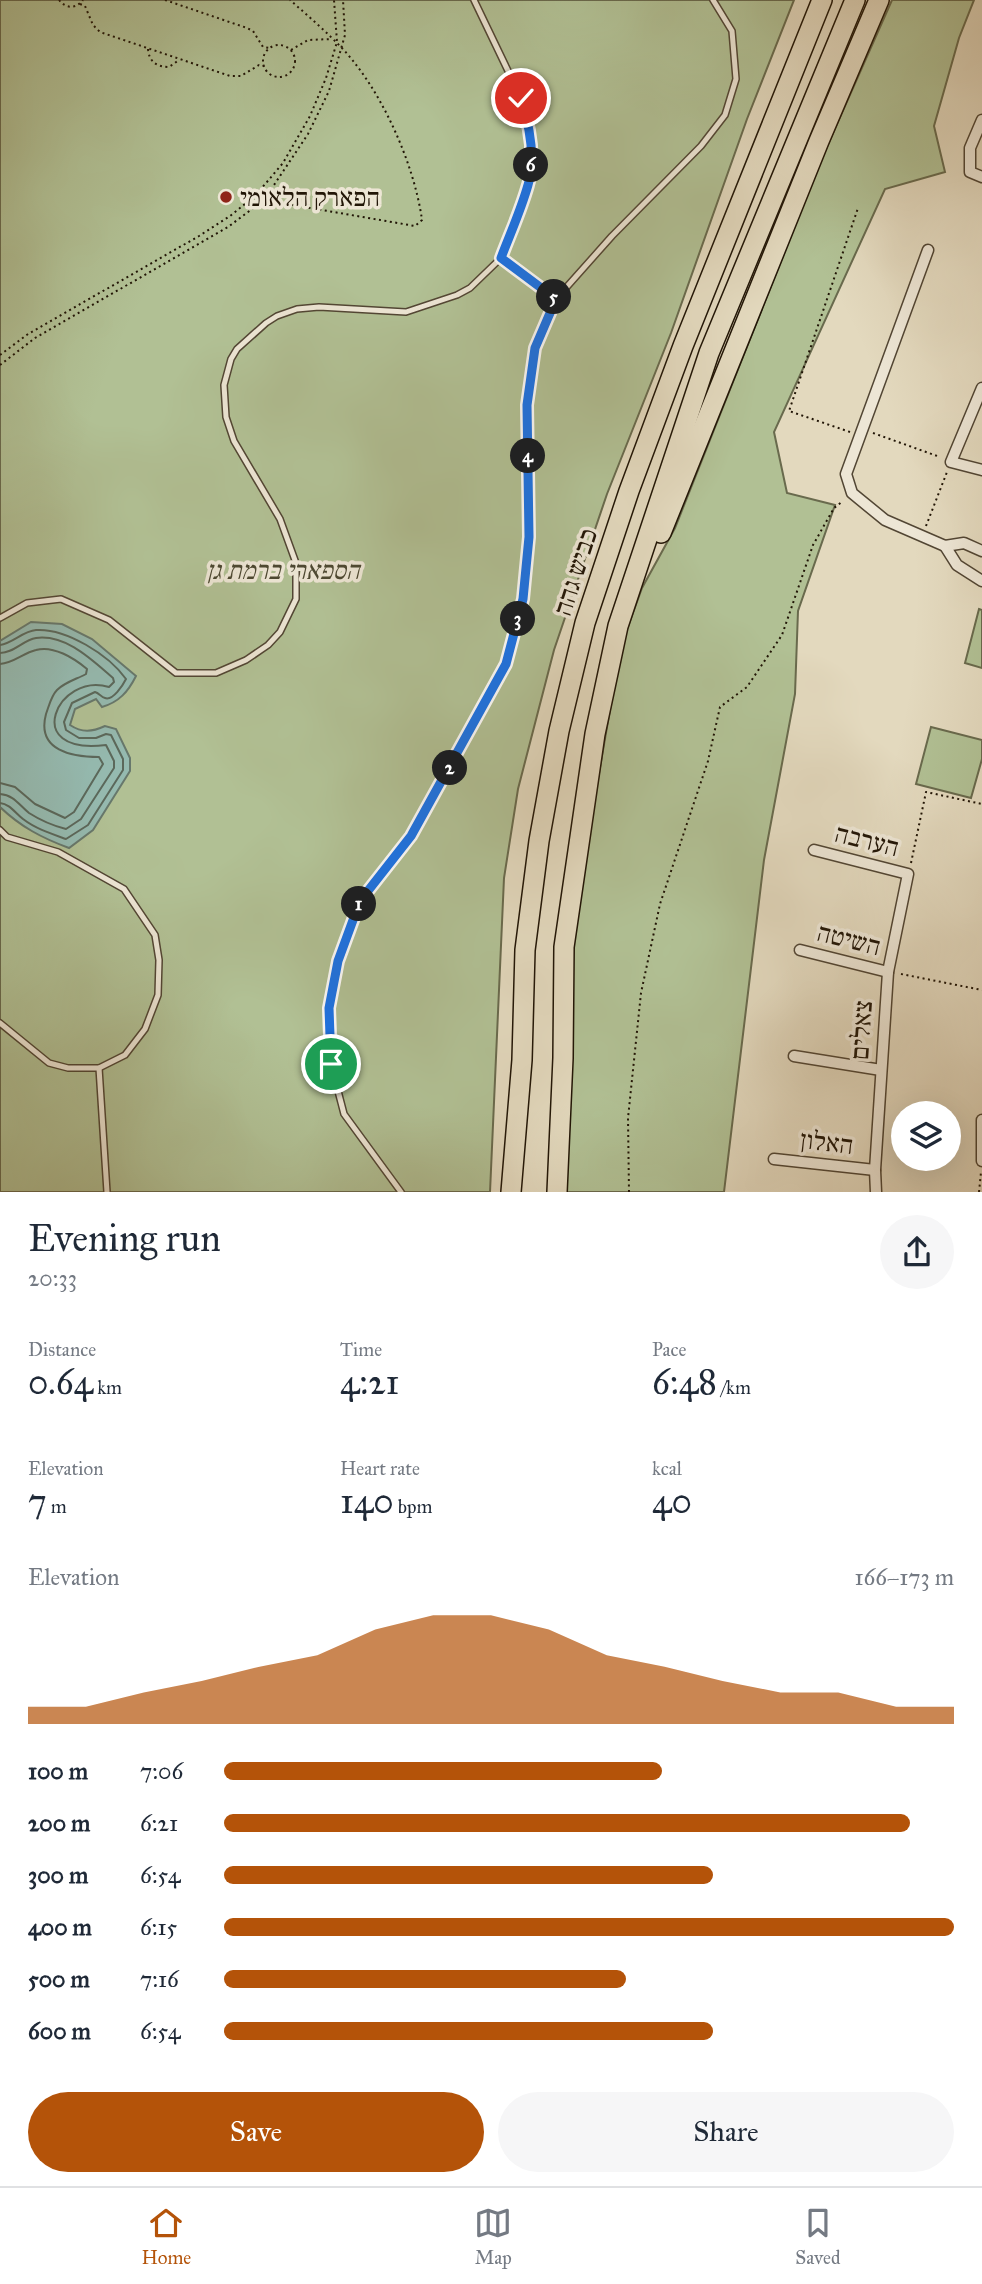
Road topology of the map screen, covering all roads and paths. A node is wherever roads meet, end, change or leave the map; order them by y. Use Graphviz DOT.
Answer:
graph roads {
  1 [pos="59,0"];
  2 [pos="83,0"];
  3 [pos="165,0"];
  4 [pos="180,0"];
  5 [pos="290,0"];
  6 [pos="334,0"];
  7 [pos="343,0"];
  8 [pos="474,0"];
  9 [pos="713,0"];
  10 [pos="822,0"];
  11 [pos="855,0"];
  12 [pos="878,0"];
  13 [pos="80,4"];
  14 [pos="179,5"];
  15 [pos="333,39"];
  16 [pos="337,42"];
  17 [pos="148,48"];
  18 [pos="270,48"];
  19 [pos="290,50"];
  20 [pos="343,50"];
  21 [pos="180,59"];
  22 [pos="264,66"];
  23 [pos="982,120"];
  24 [pos="982,177"];
  25 [pos="255,196"];
  26 [pos="264,200"];
  27 [pos="858,208"];
  28 [pos="928,250"];
  29 [pos="501,258"];
  30 [pos="556,299"];
  31 [pos="0,355"];
  32 [pos="0,365"];
  33 [pos="982,388"];
  34 [pos="861,432"];
  35 [pos="951,462"];
  36 [pos="982,470"];
  37 [pos="852,493"];
  38 [pos="923,536"];
  39 [pos="945,546"];
  40 [pos="982,551"];
  41 [pos="982,581"];
  42 [pos="633,582"];
  43 [pos="0,618"];
  44 [pos="982,804"];
  45 [pos="0,830"];
  46 [pos="814,850"];
  47 [pos="908,874"];
  48 [pos="800,950"];
  49 [pos="888,972"];
  50 [pos="982,990"];
  51 [pos="0,1023"];
  52 [pos="794,1056"];
  53 [pos="99,1068"];
  54 [pos="881,1070"];
  55 [pos="982,1120"];
  56 [pos="774,1159"];
  57 [pos="982,1161"];
  58 [pos="875,1170"];
  59 [pos="107,1192"];
  60 [pos="401,1192"];
  61 [pos="511,1192"];
  62 [pos="557,1192"];
  63 [pos="629,1192"];
  64 [pos="876,1192"];
  65 [pos="979,1192"];
  1 -- 13 [label="path"];
  2 -- 13 [label="path"];
  3 -- 14 [label="path"];
  4 -- 14 [label="path"];
  5 -- 15 [label="path"];
  6 -- 16 [label="path"];
  7 -- 20 [label="path"];
  8 -- 29 [label="lane"];
  9 -- 30 [label="lane"];
  10 -- 61 [label="highway, כביש גהה"];
  11 -- 42 [label="highway"];
  12 -- 42 [label="highway"];
  13 -- 17 [label="path"];
  14 -- 18 [label="path"];
  15 -- 16 [label="path"];
  15 -- 19 [label="path"];
  16 -- 20 [label="path"];
  16 -- 25 [label="path"];
  17 -- 21 [label="path"];
  17 -- 21 [label="path"];
  18 -- 19 [label="path"];
  18 -- 22 [label="path"];
  19 -- 22 [label="path"];
  20 -- 26 [label="path"];
  20 -- 26 [label="path"];
  21 -- 22 [label="path"];
  23 -- 24 [label="street"];
  25 -- 26 [label="path"];
  25 -- 31 [label="path"];
  26 -- 32 [label="path"];
  27 -- 34 [label="path"];
  28 -- 34 [label="street"];
  29 -- 30 [label="lane"];
  29 -- 43 [label="lane"];
  30 -- 60 [label="lane"];
  33 -- 35 [label="street"];
  34 -- 35 [label="path"];
  34 -- 37 [label="street"];
  35 -- 36 [label="street"];
  35 -- 38 [label="path"];
  37 -- 38 [label="street"];
  37 -- 63 [label="path"];
  38 -- 39 [label="street"];
  39 -- 40 [label="street"];
  39 -- 41 [label="street"];
  42 -- 62 [label="highway"];
  44 -- 47 [label="path"];
  45 -- 53 [label="lane"];
  46 -- 47 [label="street, הערבה"];
  47 -- 49 [label="street, צאלים"];
  48 -- 49 [label="street, השיטה"];
  49 -- 50 [label="path"];
  49 -- 54 [label="street, צאלים"];
  51 -- 53 [label="lane"];
  52 -- 54 [label="street"];
  53 -- 59 [label="lane"];
  54 -- 58 [label="street, צאלים"];
  55 -- 57 [label="street"];
  56 -- 58 [label="street, האלון"];
  57 -- 65 [label="path"];
  58 -- 64 [label="street, צאלים"];
}
